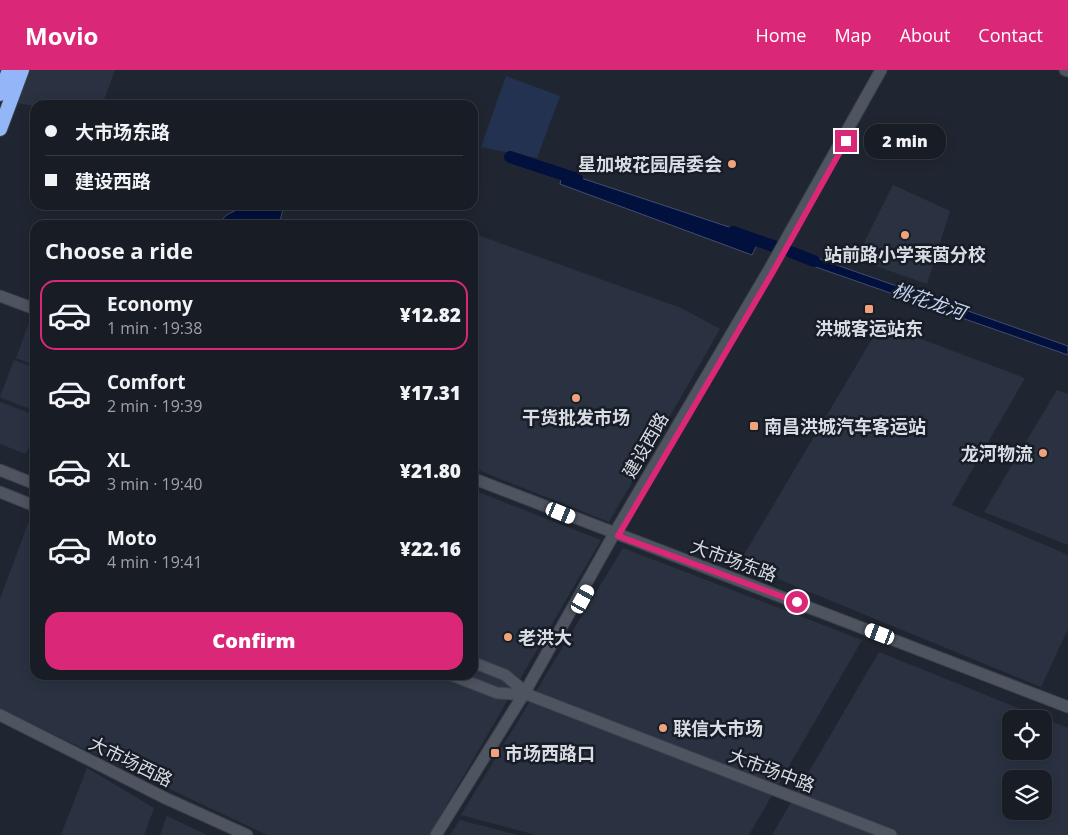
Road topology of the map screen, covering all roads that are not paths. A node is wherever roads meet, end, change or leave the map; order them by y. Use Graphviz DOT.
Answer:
graph roads {
  1 [pos="9,70"];
  2 [pos="22,70"];
  3 [pos="880,70"];
  4 [pos="886,70"];
  5 [pos="0,94"];
  6 [pos="0,129"];
  7 [pos="0,296"];
  8 [pos="30,307"];
  9 [pos="0,470"];
  10 [pos="478,480"];
  11 [pos="30,482"];
  12 [pos="0,492"];
  13 [pos="30,504"];
  14 [pos="616,535"];
  15 [pos="478,664"];
  16 [pos="464,680"];
  17 [pos="526,693"];
  18 [pos="1068,707"];
  19 [pos="0,715"];
  20 [pos="247,835"];
  21 [pos="436,835"];
  22 [pos="442,835"];
  23 [pos="891,835"];
  1 -- 5 [label="highway"];
  2 -- 6 [label="highway"];
  3 -- 14 [label="main road, 建设西路"];
  4 -- 14 [label="main road, 建设西路"];
  7 -- 8 [label="main road"];
  9 -- 11 [label="main road"];
  10 -- 14 [label="main road, 大市场东路"];
  12 -- 13 [label="main road"];
  14 -- 17 [label="main road, 建设西路"];
  14 -- 18 [label="main road, 大市场东路"];
  15 -- 17 [label="main road, 大市场中路"];
  16 -- 17 [label="main road, 大市场中路"];
  17 -- 21 [label="main road, 建设西路"];
  17 -- 22 [label="main road, 建设西路"];
  17 -- 23 [label="main road, 大市场中路"];
  19 -- 20 [label="main road, 大市场西路"];
}
